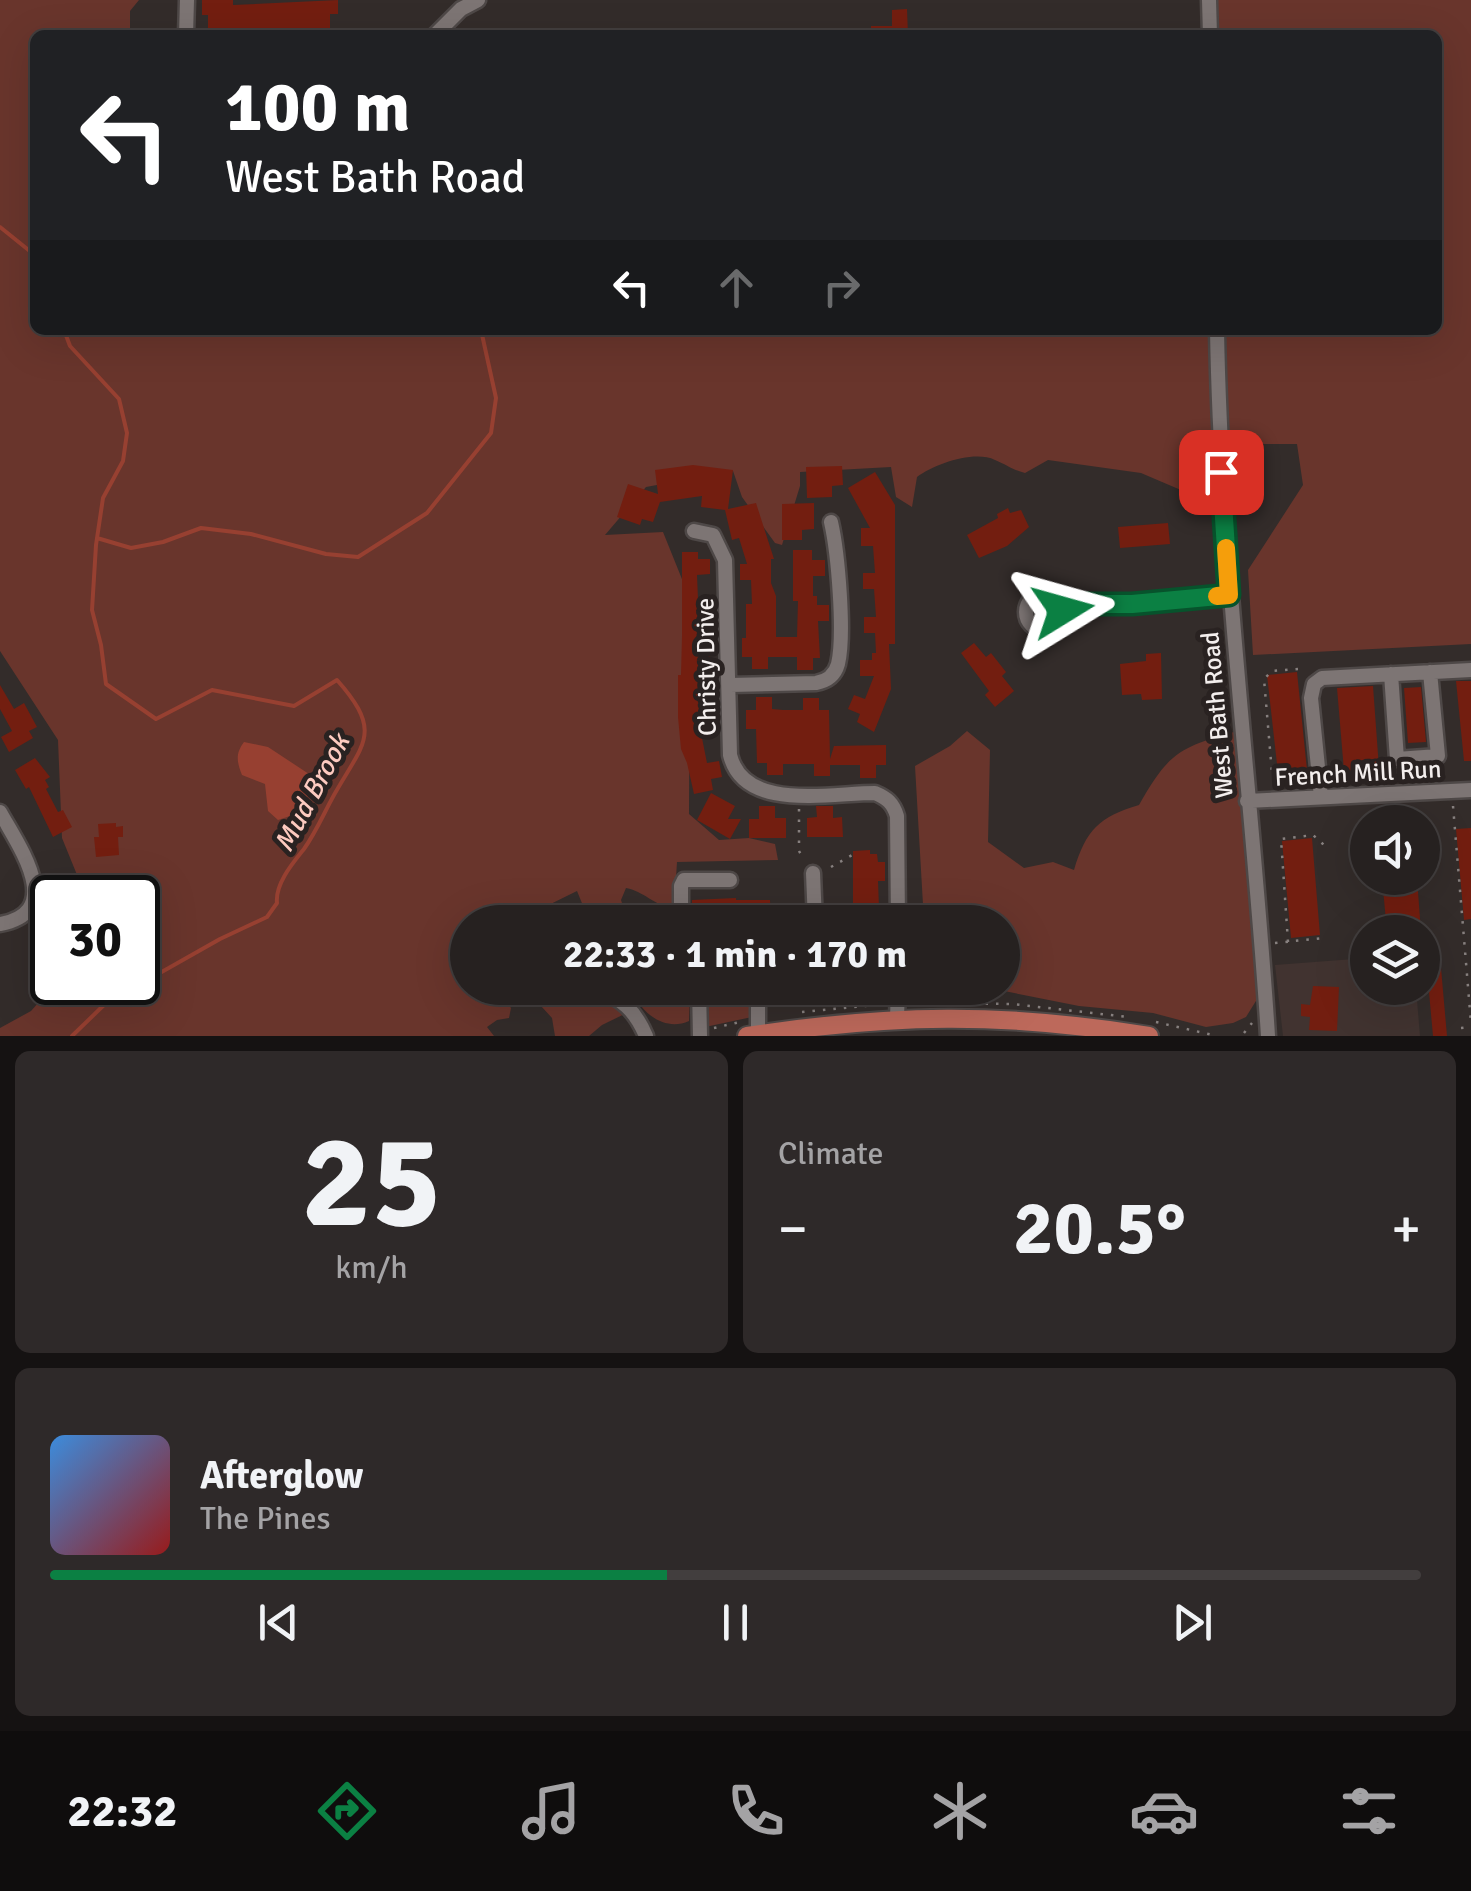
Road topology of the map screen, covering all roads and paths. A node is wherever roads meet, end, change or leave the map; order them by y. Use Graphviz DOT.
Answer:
graph roads {
  1 [pos="187,0"];
  2 [pos="476,0"];
  3 [pos="1210,0"];
  4 [pos="186,30"];
  5 [pos="440,30"];
  6 [pos="1210,30"];
  7 [pos="1217,335"];
  8 [pos="832,522"];
  9 [pos="694,531"];
  10 [pos="1229,595"];
  11 [pos="1061,604"];
  12 [pos="1298,669"];
  13 [pos="1471,670"];
  14 [pos="1430,672"];
  15 [pos="1391,674"];
  16 [pos="730,685"];
  17 [pos="1319,773"];
  18 [pos="1471,790"];
  19 [pos="1322,797"];
  20 [pos="1247,800"];
  21 [pos="799,801"];
  22 [pos="1453,806"];
  23 [pos="0,812"];
  24 [pos="1324,845"];
  25 [pos="854,854"];
  26 [pos="831,867"];
  27 [pos="810,869"];
  28 [pos="730,880"];
  29 [pos="681,905"];
  30 [pos="813,905"];
  31 [pos="898,905"];
  32 [pos="0,924"];
  33 [pos="1323,938"];
  34 [pos="1288,942"];
  35 [pos="1273,943"];
  36 [pos="626,1005"];
  37 [pos="699,1005"];
  38 [pos="756,1005"];
  39 [pos="898,1005"];
  40 [pos="898,1018"];
  41 [pos="1254,1023"];
  42 [pos="1471,1025"];
  43 [pos="1461,1028"];
  44 [pos="753,1035"];
  45 [pos="646,1036"];
  46 [pos="700,1036"];
  47 [pos="1148,1036"];
  48 [pos="1236,1036"];
  49 [pos="1268,1036"];
  1 -- 4 [label="street"];
  2 -- 5 [label="street"];
  3 -- 6 [label="street"];
  7 -- 10 [label="street, West Bath Road"];
  8 -- 16 [label="street"];
  9 -- 16 [label="street, Christy Drive"];
  10 -- 11 [label="street"];
  10 -- 20 [label="street, West Bath Road"];
  12 -- 17 [label="path"];
  13 -- 14 [label="street"];
  14 -- 15 [label="street"];
  14 -- 15 [label="street"];
  15 -- 17 [label="street"];
  16 -- 31 [label="street, Christy Drive"];
  17 -- 19 [label="street"];
  18 -- 19 [label="street, French Mill Run"];
  19 -- 20 [label="street, French Mill Run"];
  20 -- 49 [label="street, West Bath Road"];
  21 -- 27 [label="path"];
  22 -- 42 [label="path"];
  23 -- 32 [label="street"];
  24 -- 34 [label="path"];
  25 -- 26 [label="path"];
  27 -- 30 [label="street"];
  28 -- 29 [label="street"];
  33 -- 34 [label="path"];
  34 -- 35 [label="path"];
  36 -- 45 [label="street"];
  37 -- 46 [label="street"];
  38 -- 44 [label="street"];
  39 -- 40 [label="street"];
  40 -- 44 [label="main road"];
  40 -- 47 [label="main road"];
  41 -- 48 [label="path"];
  42 -- 43 [label="path"];
}
